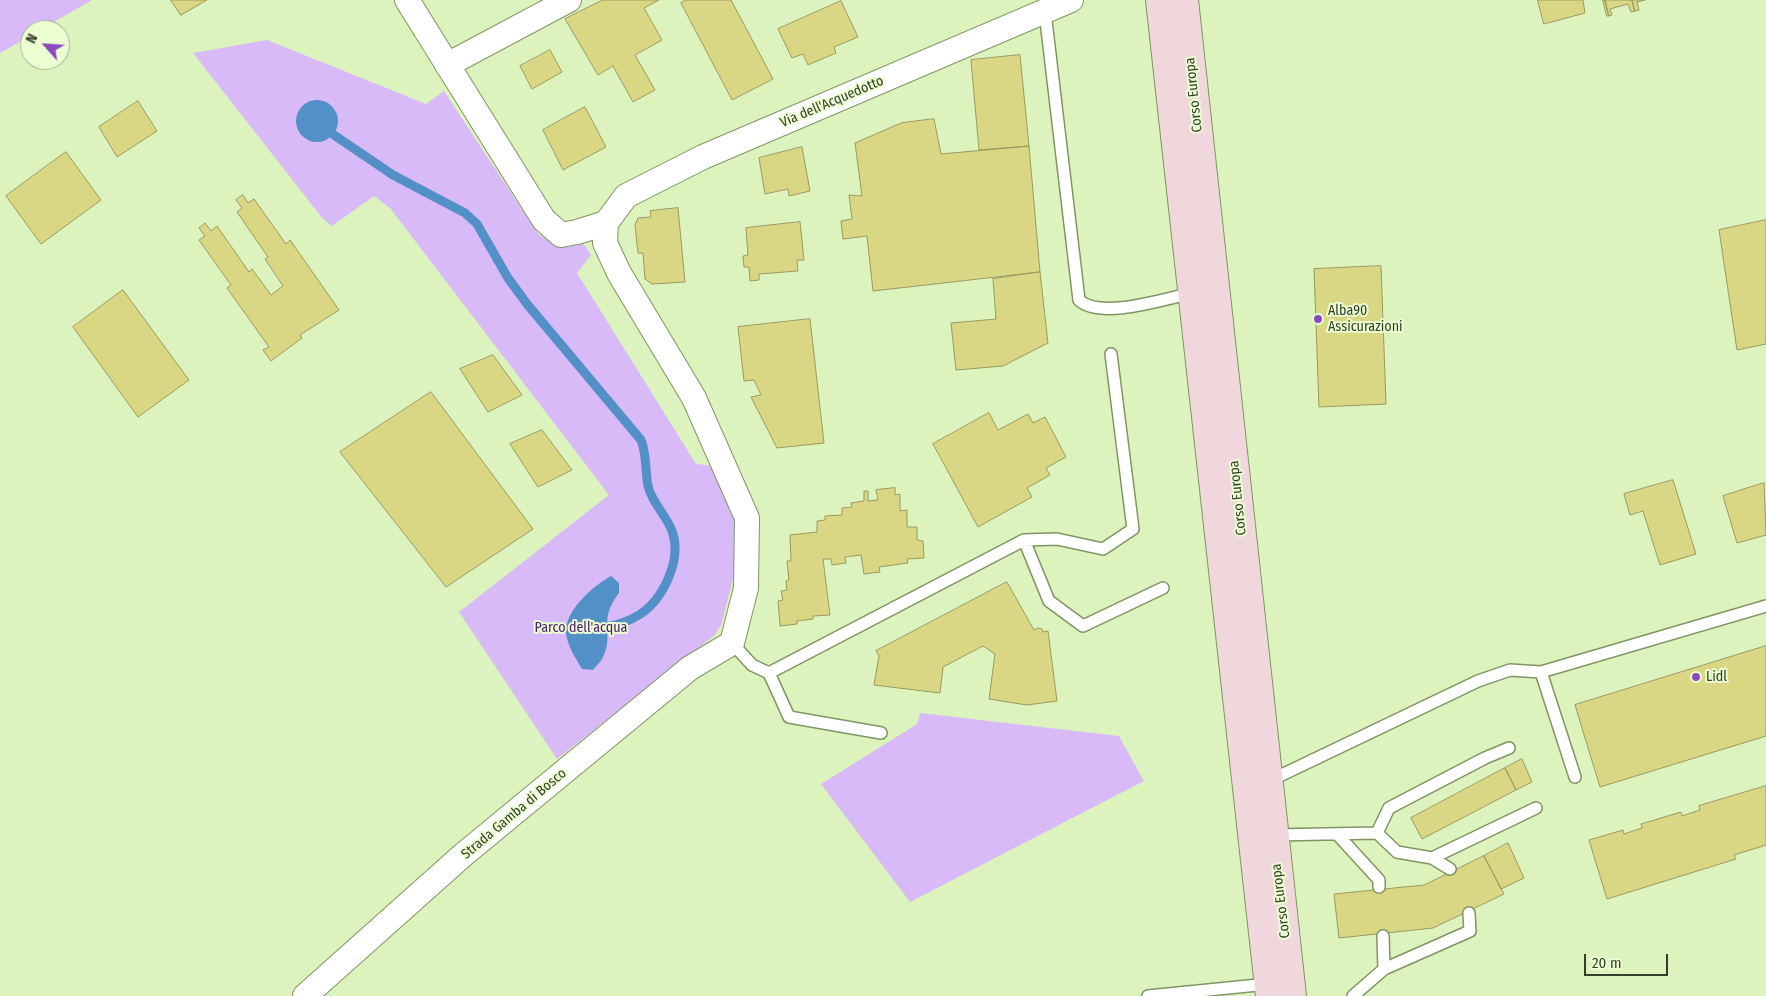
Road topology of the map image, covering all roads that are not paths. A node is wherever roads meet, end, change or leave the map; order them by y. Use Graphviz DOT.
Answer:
graph roads {
  1 [pos="407,0"];
  2 [pos="569,0"];
  3 [pos="1071,0"];
  4 [pos="1160,0"];
  5 [pos="1184,0"];
  6 [pos="1045,12"];
  7 [pos="447,65"];
  8 [pos="606,223"];
  9 [pos="1192,293"];
  10 [pos="1110,354"];
  11 [pos="1024,540"];
  12 [pos="1163,588"];
  13 [pos="1766,606"];
  14 [pos="732,643"];
  15 [pos="1541,672"];
  16 [pos="769,673"];
  17 [pos="881,733"];
  18 [pos="1509,748"];
  19 [pos="1575,777"];
  20 [pos="1269,781"];
  21 [pos="1536,808"];
  22 [pos="1377,833"];
  23 [pos="1337,834"];
  24 [pos="1274,835"];
  25 [pos="1432,858"];
  26 [pos="1450,869"];
  27 [pos="1380,887"];
  28 [pos="1469,914"];
  29 [pos="1383,936"];
  30 [pos="1384,969"];
  31 [pos="1269,990"];
  32 [pos="305,996"];
  33 [pos="1148,996"];
  34 [pos="1292,996"];
  35 [pos="1353,996"];
  1 -- 7 [label="street"];
  2 -- 7 [label="street"];
  3 -- 6 [label="street, Via dell'Acquedotto"];
  4 -- 9 [label="main road, Corso Europa"];
  5 -- 20 [label="main road, Corso Europa"];
  6 -- 8 [label="street, Via dell'Acquedotto"];
  6 -- 9 [label="lane"];
  7 -- 8 [label="street"];
  8 -- 14 [label="street"];
  9 -- 31 [label="main road, Corso Europa"];
  10 -- 11 [label="lane"];
  11 -- 12 [label="lane"];
  11 -- 16 [label="lane"];
  13 -- 15 [label="lane"];
  14 -- 16 [label="lane"];
  14 -- 32 [label="street, Strada Gamba di Bosco"];
  15 -- 19 [label="lane"];
  15 -- 20 [label="lane"];
  16 -- 17 [label="lane"];
  18 -- 22 [label="lane"];
  20 -- 24 [label="main road, Corso Europa"];
  21 -- 25 [label="lane"];
  22 -- 23 [label="lane"];
  22 -- 25 [label="lane"];
  23 -- 24 [label="lane"];
  23 -- 27 [label="lane"];
  24 -- 34 [label="main road, Corso Europa"];
  25 -- 26 [label="lane"];
  28 -- 30 [label="lane"];
  29 -- 30 [label="lane"];
  30 -- 35 [label="lane"];
  31 -- 33 [label="lane, Corso Europa"];
}
